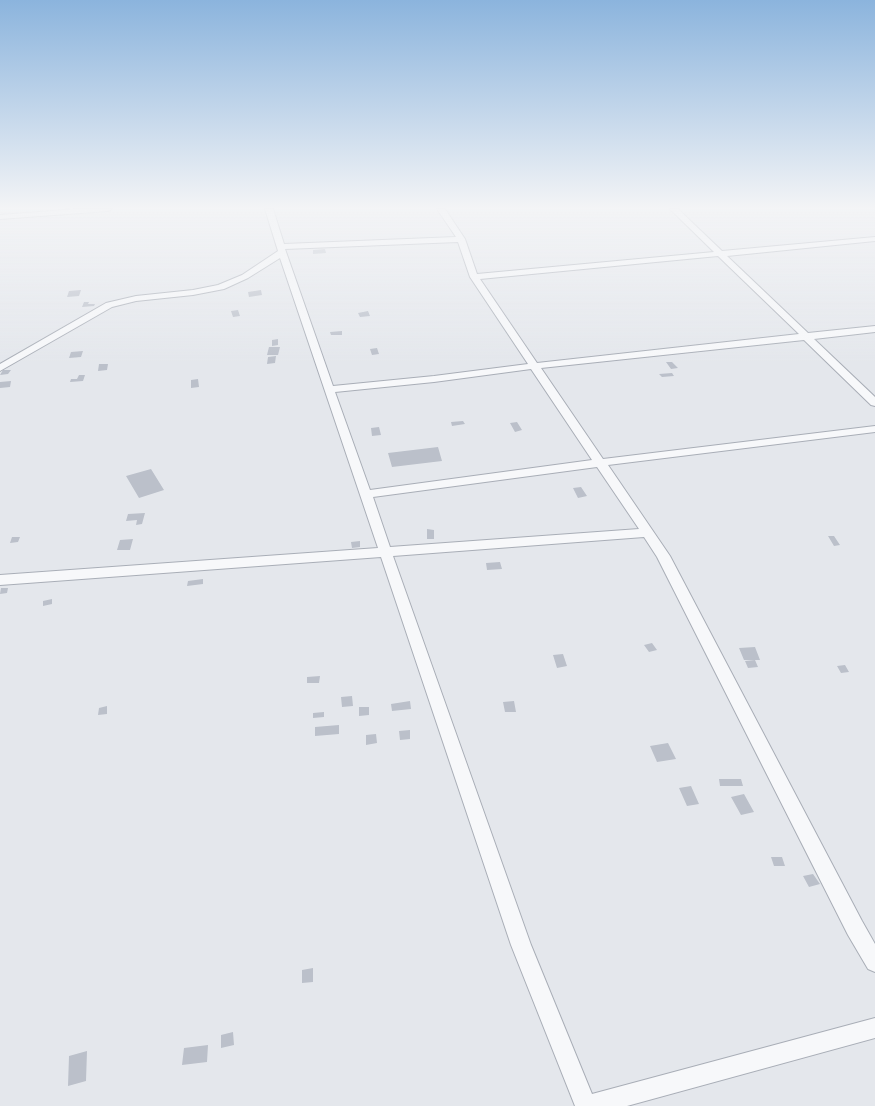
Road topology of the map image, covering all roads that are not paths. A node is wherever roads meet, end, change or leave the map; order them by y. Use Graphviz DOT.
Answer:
graph roads {
  1 [pos="267,261"];
  2 [pos="286,261"];
  3 [pos="468,261"];
  4 [pos="649,261"];
  5 [pos="727,261"];
  6 [pos="474,277"];
  7 [pos="875,329"];
  8 [pos="806,336"];
  9 [pos="534,366"];
  10 [pos="0,368"];
  11 [pos="330,389"];
  12 [pos="875,403"];
  13 [pos="875,429"];
  14 [pos="600,463"];
  15 [pos="366,494"];
  16 [pos="647,533"];
  17 [pos="386,552"];
  18 [pos="0,580"];
  19 [pos="875,962"];
  20 [pos="875,1028"];
  21 [pos="587,1106"];
  1 -- 10 [label="street"];
  2 -- 11 [label="street"];
  3 -- 6 [label="street"];
  4 -- 6 [label="street"];
  5 -- 8 [label="street"];
  6 -- 9 [label="street"];
  7 -- 8 [label="street"];
  8 -- 9 [label="street"];
  8 -- 12 [label="street"];
  9 -- 11 [label="street"];
  9 -- 14 [label="street"];
  11 -- 15 [label="street"];
  13 -- 14 [label="street"];
  14 -- 15 [label="street"];
  14 -- 16 [label="street"];
  15 -- 17 [label="street"];
  16 -- 17 [label="street"];
  16 -- 19 [label="street"];
  17 -- 18 [label="street"];
  17 -- 21 [label="street"];
  20 -- 21 [label="street"];
}
